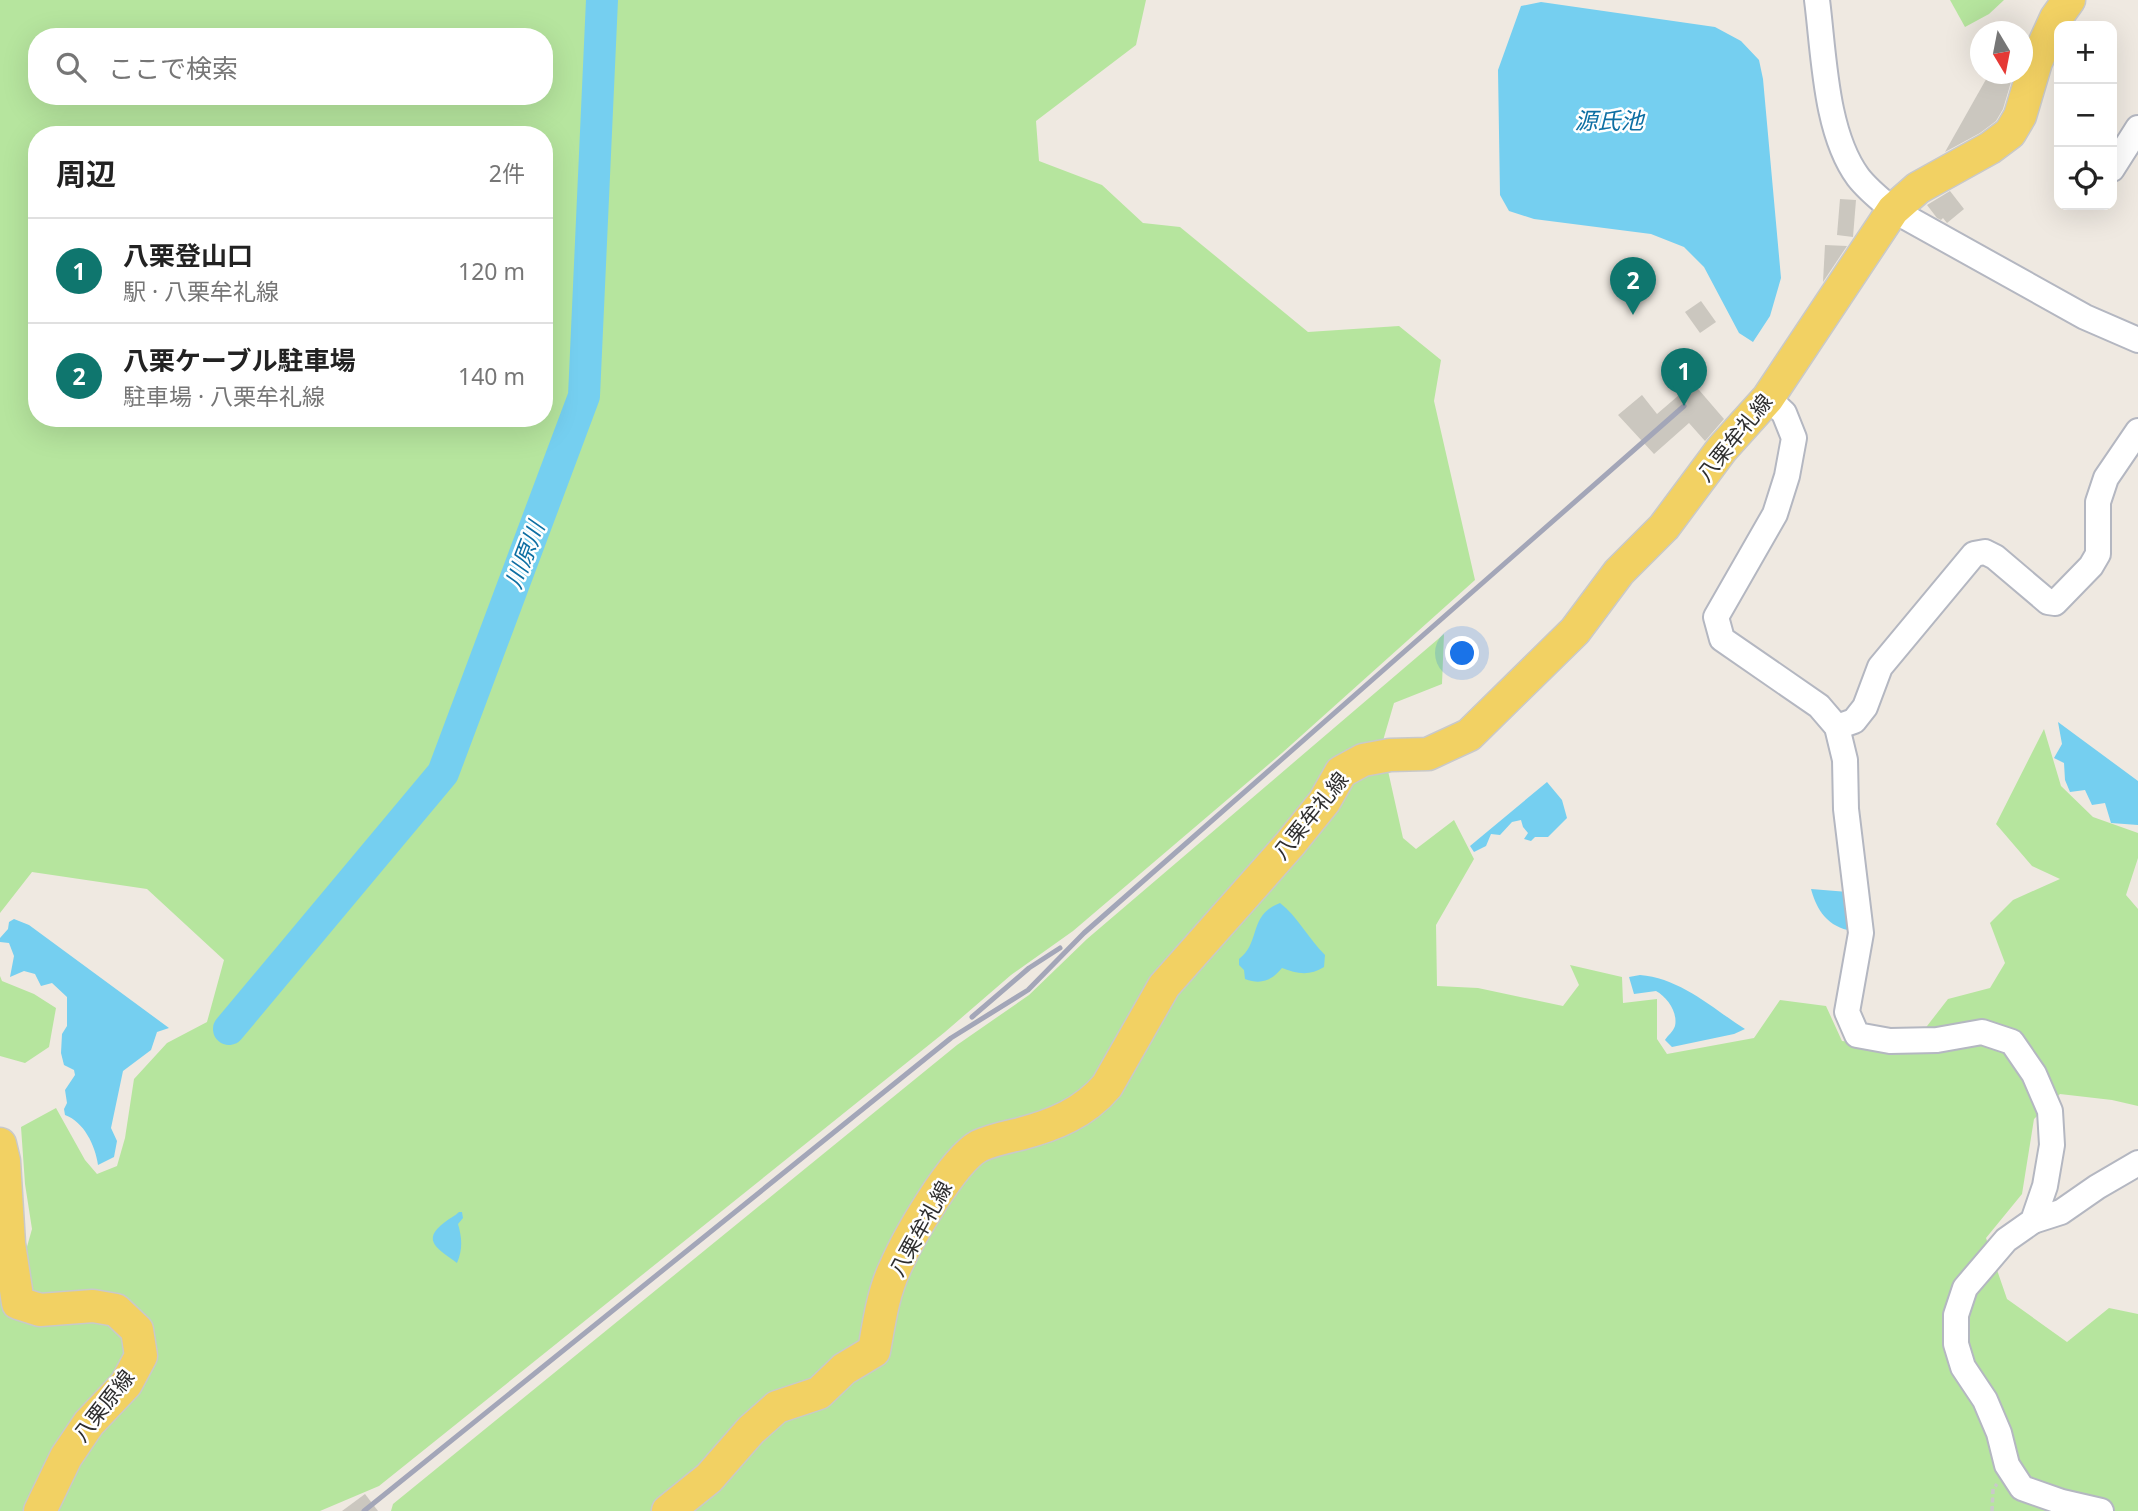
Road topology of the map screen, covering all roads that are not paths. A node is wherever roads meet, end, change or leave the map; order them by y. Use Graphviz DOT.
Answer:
graph roads {
  1 [pos="1817,0"];
  2 [pos="2069,0"];
  3 [pos="2138,128"];
  4 [pos="2117,161"];
  5 [pos="1894,210"];
  6 [pos="2138,340"];
  7 [pos="1768,398"];
  8 [pos="2138,431"];
  9 [pos="1837,727"];
  10 [pos="0,1144"];
  11 [pos="2138,1163"];
  12 [pos="2033,1220"];
  13 [pos="40,1511"];
  14 [pos="668,1511"];
  15 [pos="2101,1511"];
  1 -- 5 [label="street"];
  2 -- 5 [label="main road, 八栗牟礼線"];
  3 -- 4 [label="street"];
  5 -- 6 [label="street"];
  5 -- 7 [label="main road, 八栗牟礼線"];
  7 -- 9 [label="street"];
  7 -- 14 [label="main road, 八栗牟礼線"];
  8 -- 9 [label="street"];
  9 -- 12 [label="street"];
  10 -- 13 [label="main road, 八栗原線"];
  11 -- 12 [label="street"];
  12 -- 15 [label="street"];
}
